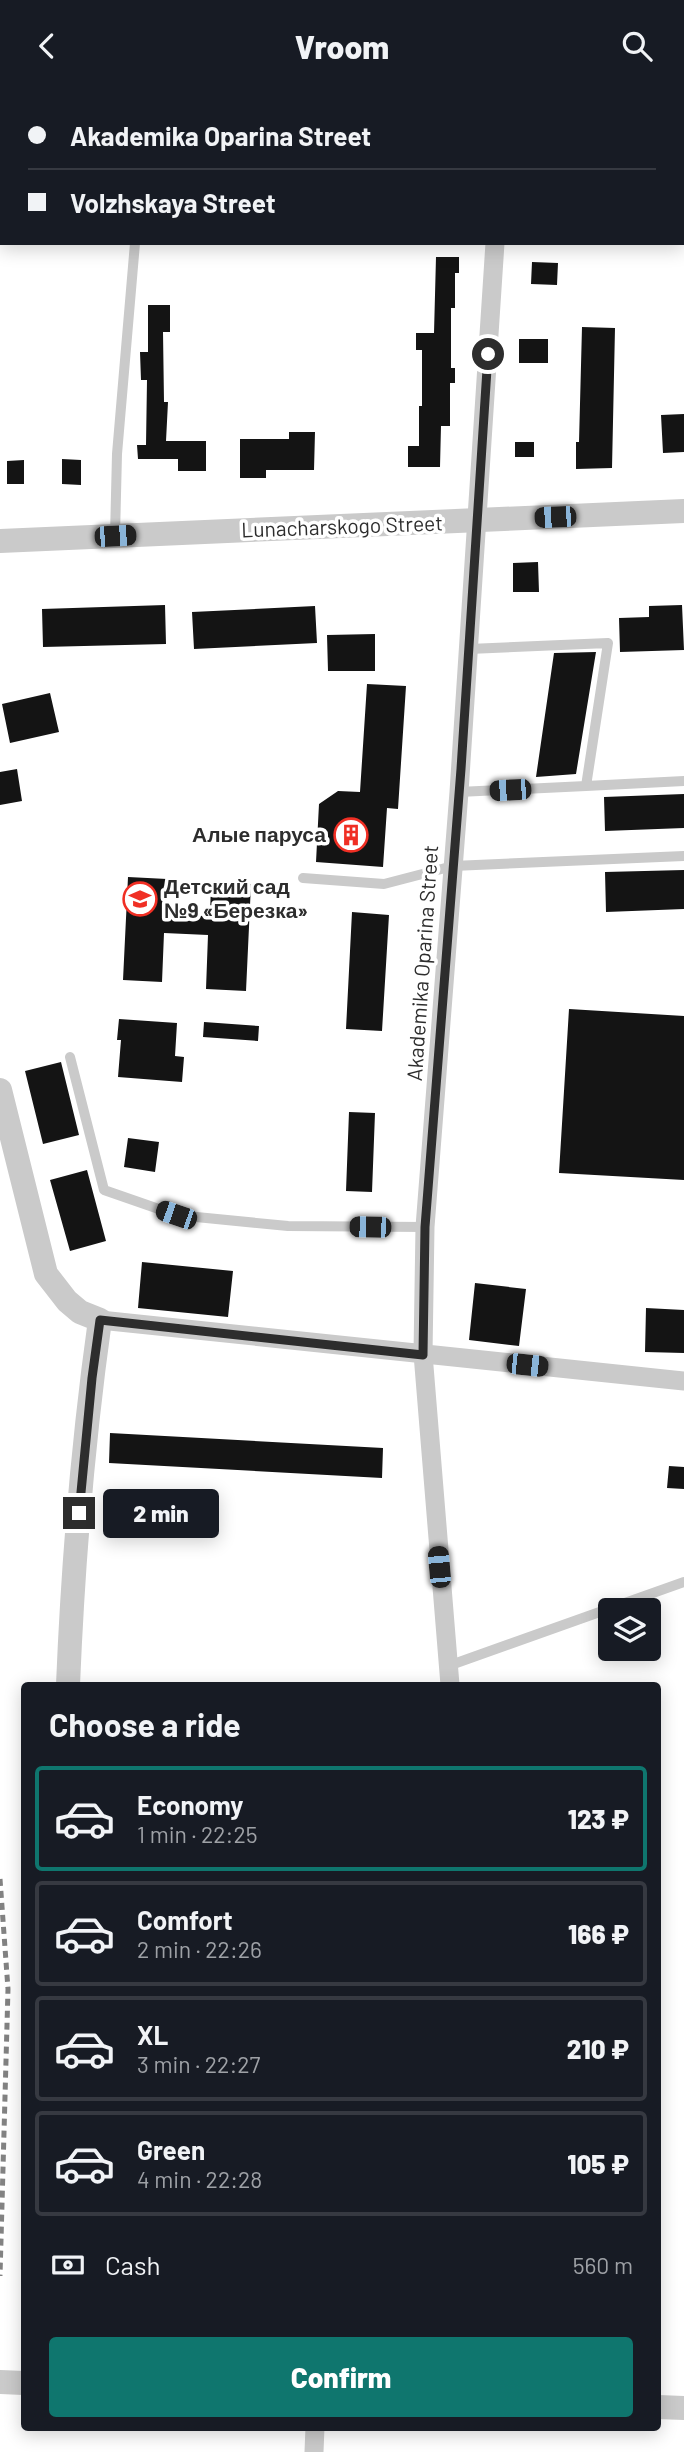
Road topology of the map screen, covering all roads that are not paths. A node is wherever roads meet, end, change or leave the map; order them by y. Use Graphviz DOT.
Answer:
graph roads {
  1 [pos="135,245"];
  2 [pos="495,245"];
  3 [pos="684,511"];
  4 [pos="478,521"];
  5 [pos="115,536"];
  6 [pos="0,541"];
  7 [pos="469,649"];
  8 [pos="684,781"];
  9 [pos="586,786"];
  10 [pos="459,792"];
  11 [pos="684,856"];
  12 [pos="453,866"];
  13 [pos="303,878"];
  14 [pos="70,1057"];
  15 [pos="0,1090"];
  16 [pos="425,1227"];
  17 [pos="100,1320"];
  18 [pos="423,1355"];
  19 [pos="684,1381"];
  20 [pos="684,1582"];
  21 [pos="449,1675"];
  22 [pos="68,1682"];
  23 [pos="0,2382"];
  24 [pos="21,2383"];
  25 [pos="661,2407"];
  26 [pos="684,2408"];
  27 [pos="315,2431"];
  28 [pos="314,2452"];
  1 -- 5 [label="lane"];
  2 -- 4 [label="street, Akademika Oparina Street"];
  3 -- 4 [label="street, Lunacharskogo Street"];
  4 -- 5 [label="street, Lunacharskogo Street"];
  4 -- 7 [label="street, Akademika Oparina Street"];
  5 -- 6 [label="street, Lunacharskogo Street"];
  7 -- 9 [label="lane"];
  7 -- 10 [label="street, Akademika Oparina Street"];
  8 -- 9 [label="lane"];
  9 -- 10 [label="lane"];
  10 -- 12 [label="street, Akademika Oparina Street"];
  11 -- 12 [label="lane"];
  12 -- 13 [label="lane"];
  12 -- 16 [label="street, Akademika Oparina Street"];
  14 -- 16 [label="lane"];
  15 -- 17 [label="street"];
  16 -- 18 [label="street, Akademika Oparina Street"];
  17 -- 18 [label="street"];
  17 -- 22 [label="street"];
  18 -- 19 [label="street"];
  18 -- 21 [label="street, Akademika Oparina Street"];
  20 -- 21 [label="lane"];
  23 -- 24 [label="street"];
  25 -- 26 [label="street"];
  27 -- 28 [label="street"];
}
